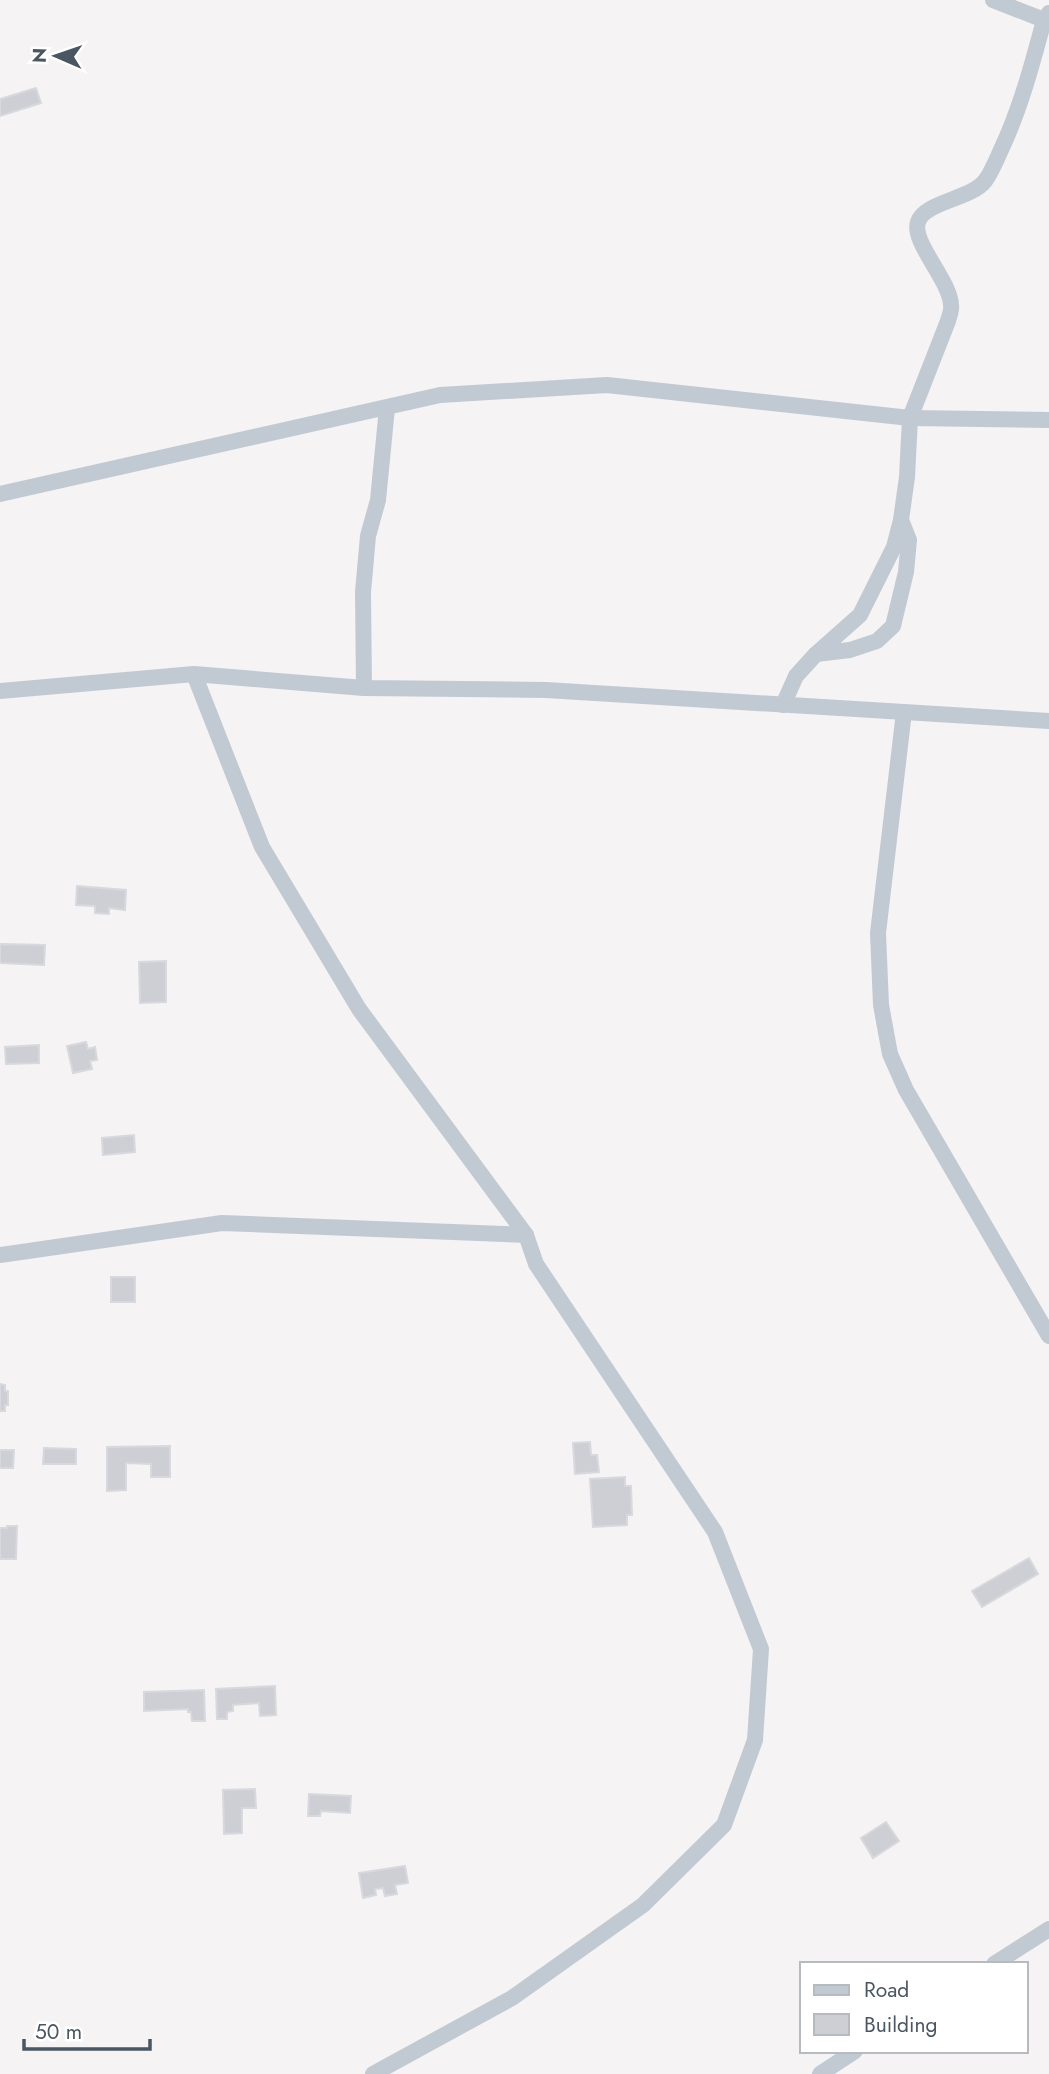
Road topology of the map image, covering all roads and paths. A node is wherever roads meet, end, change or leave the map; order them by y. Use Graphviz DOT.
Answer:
graph roads {
  1 [pos="993,0"];
  2 [pos="1046,17"];
  3 [pos="387,408"];
  4 [pos="910,418"];
  5 [pos="1049,420"];
  6 [pos="0,494"];
  7 [pos="901,520"];
  8 [pos="816,654"];
  9 [pos="194,674"];
  10 [pos="364,688"];
  11 [pos="0,691"];
  12 [pos="783,705"];
  13 [pos="904,712"];
  14 [pos="1049,721"];
  15 [pos="526,1235"];
  16 [pos="0,1255"];
  17 [pos="1049,1336"];
  18 [pos="1049,1929"];
  19 [pos="997,1962"];
  20 [pos="852,2053"];
  21 [pos="825,2072"];
  22 [pos="373,2074"];
  1 -- 2 [label="street"];
  2 -- 4 [label="street"];
  3 -- 4 [label="street"];
  3 -- 6 [label="street"];
  3 -- 10 [label="street"];
  4 -- 5 [label="street"];
  4 -- 7 [label="street"];
  7 -- 8 [label="street"];
  7 -- 8 [label="street"];
  8 -- 12 [label="street"];
  9 -- 10 [label="street"];
  9 -- 11 [label="street"];
  9 -- 15 [label="street"];
  10 -- 12 [label="street"];
  12 -- 13 [label="street"];
  13 -- 14 [label="street"];
  13 -- 17 [label="street"];
  15 -- 16 [label="street"];
  15 -- 22 [label="street"];
  18 -- 19 [label="street"];
  20 -- 21 [label="street"];
}
